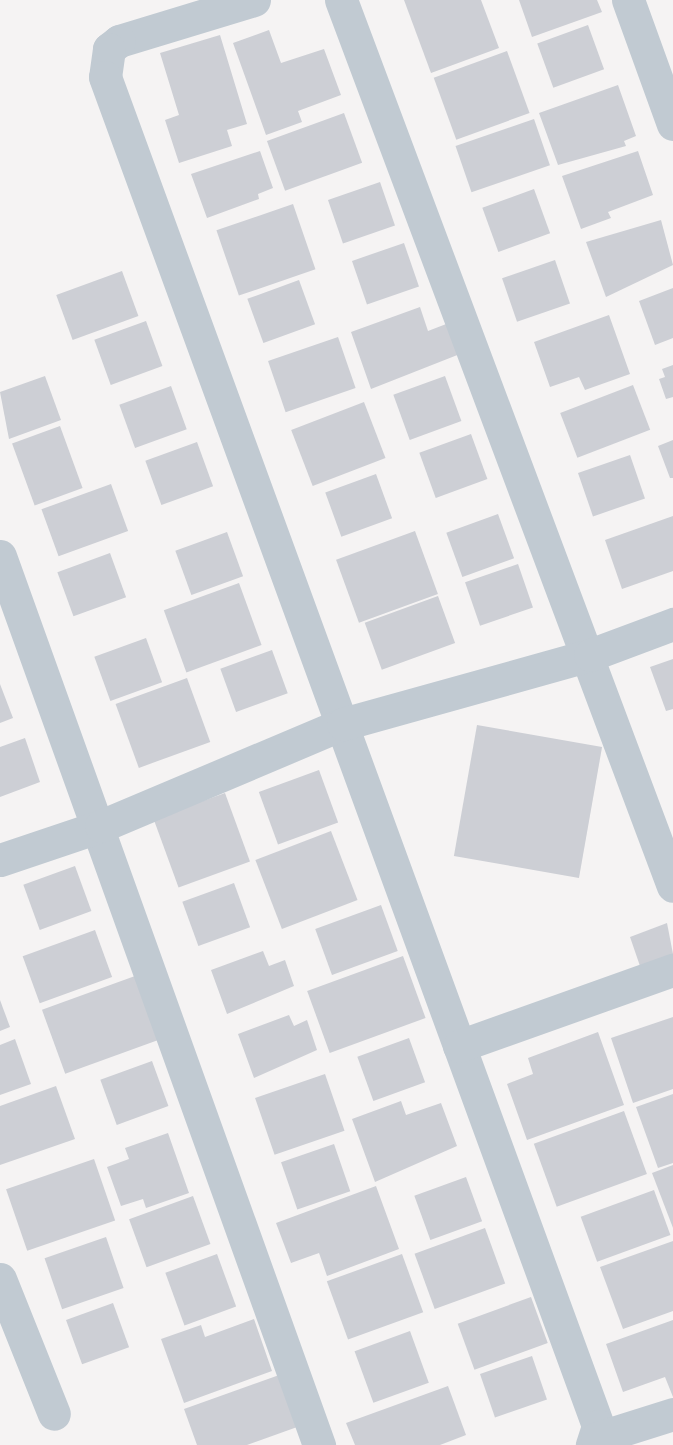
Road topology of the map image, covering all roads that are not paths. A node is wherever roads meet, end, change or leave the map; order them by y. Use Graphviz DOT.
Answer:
graph roads {
  1 [pos="254,0"];
  2 [pos="341,0"];
  3 [pos="628,0"];
  4 [pos="673,124"];
  5 [pos="0,556"];
  6 [pos="673,624"];
  7 [pos="590,655"];
  8 [pos="344,724"];
  9 [pos="101,826"];
  10 [pos="0,860"];
  11 [pos="673,886"];
  12 [pos="673,970"];
  13 [pos="459,1046"];
  14 [pos="0,1279"];
  15 [pos="54,1414"];
  16 [pos="673,1414"];
  17 [pos="595,1441"];
  18 [pos="319,1445"];
  1 -- 8 [label="street"];
  2 -- 7 [label="street"];
  3 -- 4 [label="street"];
  5 -- 9 [label="street"];
  6 -- 7 [label="street"];
  7 -- 8 [label="street"];
  7 -- 11 [label="street"];
  8 -- 9 [label="street"];
  8 -- 13 [label="street"];
  9 -- 10 [label="street"];
  9 -- 18 [label="street"];
  12 -- 13 [label="street"];
  13 -- 17 [label="street"];
  14 -- 15 [label="street"];
  16 -- 17 [label="street"];
}
